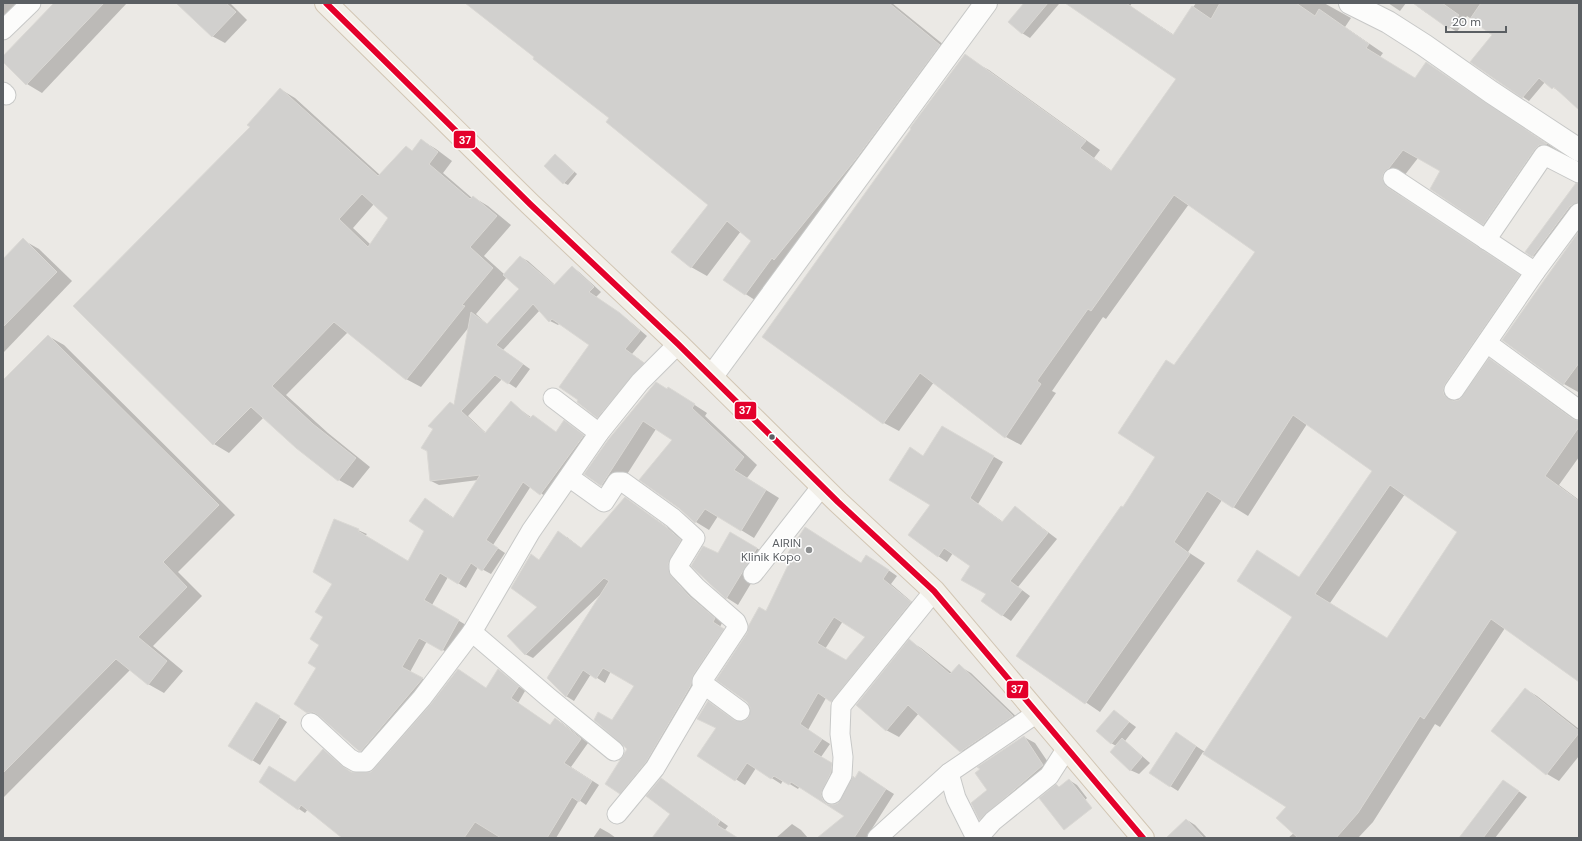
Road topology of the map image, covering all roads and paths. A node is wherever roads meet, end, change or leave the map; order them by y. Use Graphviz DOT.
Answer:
graph roads {
  1 [pos="31,3"];
  2 [pos="326,3"];
  3 [pos="986,3"];
  4 [pos="1350,3"];
  5 [pos="3,30"];
  6 [pos="1576,144"];
  7 [pos="1579,173"];
  8 [pos="1393,178"];
  9 [pos="1579,213"];
  10 [pos="1486,240"];
  11 [pos="1535,272"];
  12 [pos="1487,343"];
  13 [pos="678,344"];
  14 [pos="712,376"];
  15 [pos="1454,390"];
  16 [pos="552,398"];
  17 [pos="1579,410"];
  18 [pos="599,433"];
  19 [pos="569,477"];
  20 [pos="822,486"];
  21 [pos="753,574"];
  22 [pos="934,591"];
  23 [pos="472,632"];
  24 [pos="704,685"];
  25 [pos="740,711"];
  26 [pos="1037,713"];
  27 [pos="311,723"];
  28 [pos="1068,748"];
  29 [pos="614,751"];
  30 [pos="950,773"];
  31 [pos="832,794"];
  32 [pos="617,814"];
  33 [pos="877,838"];
  34 [pos="977,838"];
  35 [pos="1143,838"];
  1 -- 5 [label="street"];
  2 -- 13 [label="main road"];
  3 -- 14 [label="street"];
  4 -- 6 [label="street"];
  7 -- 10 [label="street"];
  8 -- 10 [label="street"];
  9 -- 11 [label="street"];
  10 -- 11 [label="street"];
  11 -- 12 [label="street"];
  12 -- 15 [label="street"];
  12 -- 17 [label="street"];
  13 -- 14 [label="main road"];
  13 -- 18 [label="street"];
  14 -- 20 [label="main road"];
  16 -- 18 [label="street"];
  18 -- 19 [label="street"];
  19 -- 23 [label="street"];
  19 -- 24 [label="street"];
  20 -- 21 [label="street"];
  20 -- 22 [label="main road"];
  22 -- 26 [label="main road"];
  22 -- 31 [label="street"];
  23 -- 27 [label="street"];
  23 -- 29 [label="street"];
  24 -- 25 [label="street"];
  24 -- 32 [label="street"];
  26 -- 28 [label="main road"];
  26 -- 30 [label="street"];
  28 -- 34 [label="street"];
  28 -- 35 [label="main road"];
  30 -- 33 [label="street"];
  30 -- 34 [label="street"];
}
